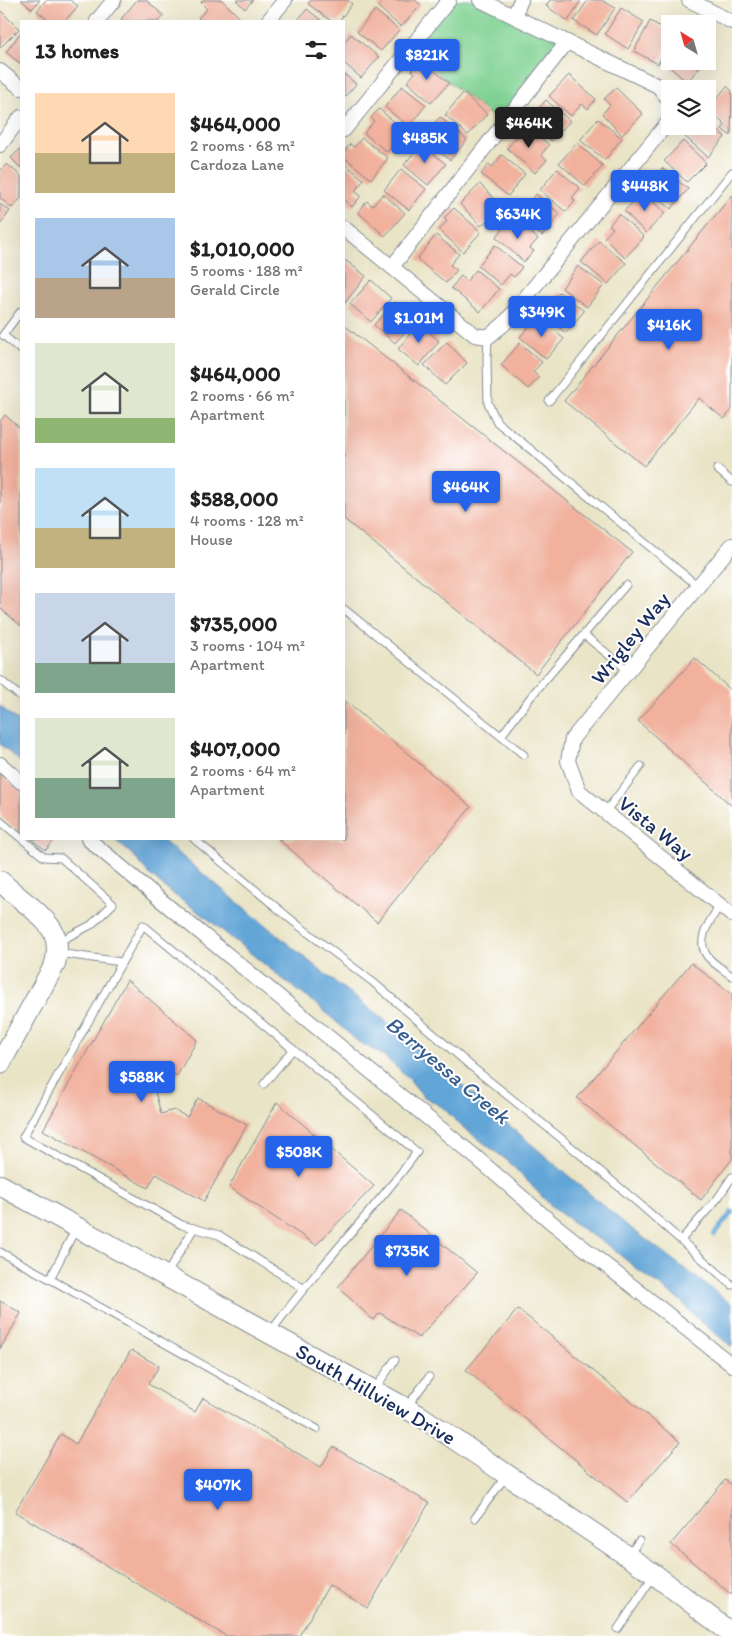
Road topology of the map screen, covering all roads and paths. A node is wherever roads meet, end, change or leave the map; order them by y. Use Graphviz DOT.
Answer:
graph roads {
  1 [pos="285,0"];
  2 [pos="449,0"];
  3 [pos="480,0"];
  4 [pos="522,0"];
  5 [pos="689,0"];
  6 [pos="112,1"];
  7 [pos="514,16"];
  8 [pos="98,20"];
  9 [pos="269,20"];
  10 [pos="732,22"];
  11 [pos="567,42"];
  12 [pos="0,71"];
  13 [pos="20,87"];
  14 [pos="661,90"];
  15 [pos="20,118"];
  16 [pos="345,129"];
  17 [pos="661,131"];
  18 [pos="0,145"];
  19 [pos="732,172"];
  20 [pos="345,229"];
  21 [pos="392,267"];
  22 [pos="20,312"];
  23 [pos="488,337"];
  24 [pos="20,349"];
  25 [pos="548,401"];
  26 [pos="717,469"];
  27 [pos="732,482"];
  28 [pos="732,545"];
  29 [pos="626,585"];
  30 [pos="698,586"];
  31 [pos="345,611"];
  32 [pos="584,635"];
  33 [pos="628,671"];
  34 [pos="0,680"];
  35 [pos="20,696"];
  36 [pos="501,736"];
  37 [pos="524,755"];
  38 [pos="568,761"];
  39 [pos="0,764"];
  40 [pos="641,766"];
  41 [pos="20,781"];
  42 [pos="605,812"];
  43 [pos="0,821"];
  44 [pos="20,838"];
  45 [pos="23,840"];
  46 [pos="89,840"];
  47 [pos="195,840"];
  48 [pos="0,881"];
  49 [pos="720,905"];
  50 [pos="732,915"];
  51 [pos="58,948"];
  52 [pos="122,962"];
  53 [pos="732,976"];
  54 [pos="293,1049"];
  55 [pos="0,1064"];
  56 [pos="264,1084"];
  57 [pos="732,1177"];
  58 [pos="0,1185"];
  59 [pos="76,1227"];
  60 [pos="194,1228"];
  61 [pos="680,1240"];
  62 [pos="0,1252"];
  63 [pos="166,1276"];
  64 [pos="50,1279"];
  65 [pos="732,1285"];
  66 [pos="303,1288"];
  67 [pos="270,1333"];
  68 [pos="395,1360"];
  69 [pos="732,1365"];
  70 [pos="429,1376"];
  71 [pos="374,1390"];
  72 [pos="406,1408"];
  73 [pos="317,1429"];
  74 [pos="507,1474"];
  75 [pos="475,1518"];
  76 [pos="654,1574"];
  77 [pos="618,1629"];
  78 [pos="732,1634"];
  1 -- 9 [label="street"];
  2 -- 16 [label="street"];
  3 -- 7 [label="street"];
  4 -- 7 [label="street"];
  5 -- 10 [label="street"];
  6 -- 8 [label="street"];
  7 -- 11 [label="street"];
  11 -- 14 [label="street"];
  11 -- 21 [label="street"];
  12 -- 13 [label="street"];
  15 -- 18 [label="street"];
  17 -- 23 [label="street"];
  19 -- 25 [label="lane"];
  20 -- 21 [label="street"];
  21 -- 23 [label="street"];
  22 -- 24 [label="lane"];
  23 -- 30 [label="lane"];
  26 -- 27 [label="lane"];
  28 -- 30 [label="street, Wrigley Way"];
  29 -- 32 [label="lane"];
  30 -- 33 [label="street, Wrigley Way"];
  31 -- 36 [label="lane"];
  32 -- 33 [label="lane"];
  32 -- 36 [label="lane"];
  33 -- 38 [label="street, Wrigley Way"];
  34 -- 35 [label="lane"];
  36 -- 37 [label="lane"];
  38 -- 42 [label="street, Vista Way"];
  39 -- 41 [label="street"];
  40 -- 42 [label="lane"];
  42 -- 49 [label="street, Vista Way"];
  43 -- 44 [label="lane"];
  45 -- 51 [label="lane"];
  46 -- 69 [label="street"];
  47 -- 61 [label="lane"];
  48 -- 51 [label="street"];
  49 -- 50 [label="street, Vista Way"];
  49 -- 53 [label="lane"];
  51 -- 52 [label="lane"];
  51 -- 55 [label="street"];
  52 -- 54 [label="lane"];
  52 -- 60 [label="lane"];
  54 -- 56 [label="lane"];
  54 -- 66 [label="lane"];
  57 -- 61 [label="lane"];
  58 -- 59 [label="street, South Hillview Drive"];
  59 -- 63 [label="street, South Hillview Drive"];
  59 -- 64 [label="lane"];
  60 -- 63 [label="lane"];
  60 -- 66 [label="lane"];
  61 -- 65 [label="lane"];
  62 -- 64 [label="lane"];
  63 -- 67 [label="street, South Hillview Drive"];
  64 -- 73 [label="lane"];
  66 -- 67 [label="lane"];
  67 -- 71 [label="street, South Hillview Drive"];
  68 -- 71 [label="lane"];
  70 -- 72 [label="lane"];
  71 -- 72 [label="street, South Hillview Drive"];
  72 -- 74 [label="street, South Hillview Drive"];
  74 -- 75 [label="lane"];
  74 -- 76 [label="street, South Hillview Drive"];
  76 -- 77 [label="lane"];
  76 -- 78 [label="street, South Hillview Drive"];
}
